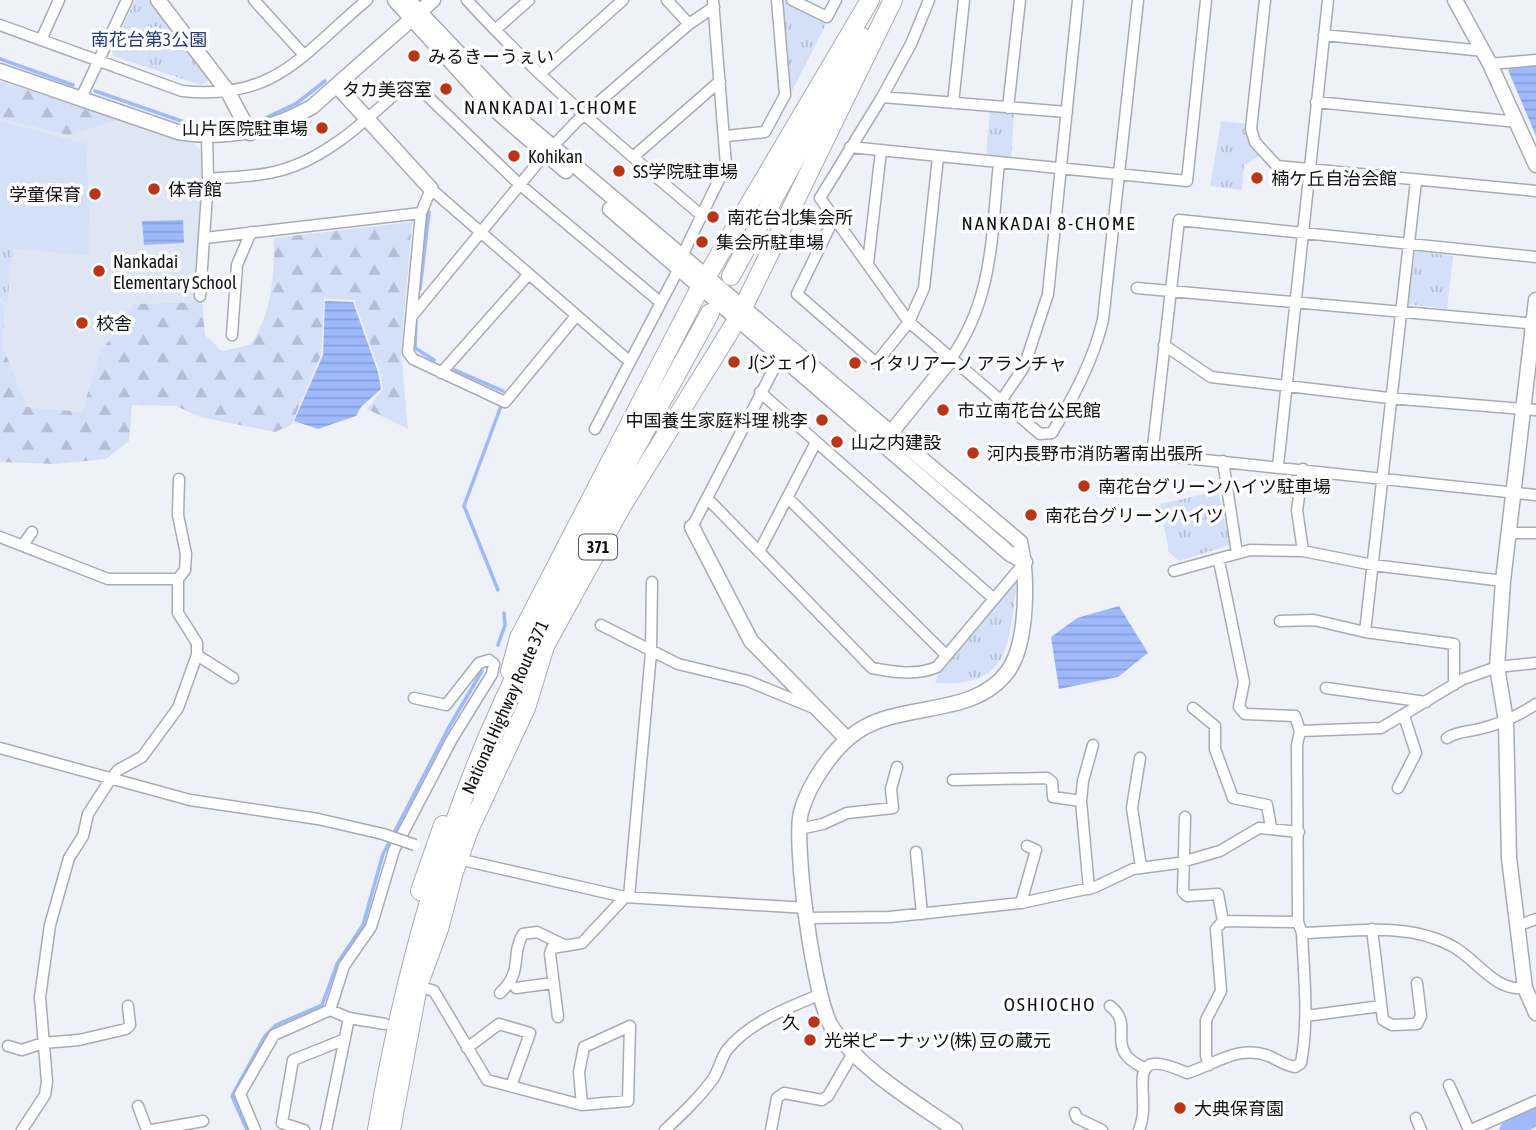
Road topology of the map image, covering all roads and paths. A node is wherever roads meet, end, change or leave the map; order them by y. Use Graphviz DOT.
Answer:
graph roads {
  1 [pos="59,0"];
  2 [pos="127,0"];
  3 [pos="158,0"];
  4 [pos="254,0"];
  5 [pos="346,0"];
  6 [pos="367,0"];
  7 [pos="395,0"];
  8 [pos="408,0"];
  9 [pos="433,0"];
  10 [pos="467,0"];
  11 [pos="528,0"];
  12 [pos="623,0"];
  13 [pos="667,0"];
  14 [pos="777,0"];
  15 [pos="792,0"];
  16 [pos="836,0"];
  17 [pos="870,0"];
  18 [pos="883,0"];
  19 [pos="893,0"];
  20 [pos="929,0"];
  21 [pos="964,0"];
  22 [pos="1020,0"];
  23 [pos="1078,0"];
  24 [pos="1138,0"];
  25 [pos="1206,0"];
  26 [pos="1265,0"];
  27 [pos="1328,0"];
  28 [pos="1455,0"];
  29 [pos="713,4"];
  30 [pos="355,10"];
  31 [pos="416,16"];
  32 [pos="688,24"];
  33 [pos="0,25"];
  34 [pos="495,30"];
  35 [pos="1324,34"];
  36 [pos="41,40"];
  37 [pos="304,55"];
  38 [pos="1487,58"];
  39 [pos="1536,60"];
  40 [pos="99,61"];
  41 [pos="0,71"];
  42 [pos="540,74"];
  43 [pos="720,81"];
  44 [pos="338,88"];
  45 [pos="228,92"];
  46 [pos="882,97"];
  47 [pos="81,98"];
  48 [pos="1316,102"];
  49 [pos="953,103"];
  50 [pos="1008,108"];
  51 [pos="1067,112"];
  52 [pos="585,117"];
  53 [pos="365,120"];
  54 [pos="1518,122"];
  55 [pos="250,133"];
  56 [pos="207,136"];
  57 [pos="726,136"];
  58 [pos="850,147"];
  59 [pos="548,151"];
  60 [pos="881,151"];
  61 [pos="633,157"];
  62 [pos="938,157"];
  63 [pos="999,163"];
  64 [pos="1536,165"];
  65 [pos="1062,168"];
  66 [pos="1309,169"];
  67 [pos="1120,174"];
  68 [pos="208,179"];
  69 [pos="1416,181"];
  70 [pos="518,183"];
  71 [pos="431,189"];
  72 [pos="1536,191"];
  73 [pos="421,213"];
  74 [pos="701,215"];
  75 [pos="835,216"];
  76 [pos="251,232"];
  77 [pos="479,232"];
  78 [pos="1303,234"];
  79 [pos="205,238"];
  80 [pos="1407,245"];
  81 [pos="1536,257"];
  82 [pos="684,263"];
  83 [pos="867,263"];
  84 [pos="528,275"];
  85 [pos="731,276"];
  86 [pos="704,282"];
  87 [pos="1138,288"];
  88 [pos="1169,292"];
  89 [pos="200,296"];
  90 [pos="1536,300"];
  91 [pos="660,302"];
  92 [pos="1296,302"];
  93 [pos="1400,311"];
  94 [pos="741,312"];
  95 [pos="710,313"];
  96 [pos="412,316"];
  97 [pos="576,316"];
  98 [pos="909,322"];
  99 [pos="1535,324"];
  100 [pos="232,335"];
  101 [pos="1164,345"];
  102 [pos="781,355"];
  103 [pos="629,360"];
  104 [pos="950,360"];
  105 [pos="441,373"];
  106 [pos="1287,385"];
  107 [pos="760,392"];
  108 [pos="1389,398"];
  109 [pos="1001,401"];
  110 [pos="1530,410"];
  111 [pos="595,429"];
  112 [pos="886,438"];
  113 [pos="816,442"];
  114 [pos="1223,461"];
  115 [pos="1278,466"];
  116 [pos="1303,469"];
  117 [pos="179,479"];
  118 [pos="1381,481"];
  119 [pos="1516,494"];
  120 [pos="1536,495"];
  121 [pos="707,498"];
  122 [pos="788,498"];
  123 [pos="692,527"];
  124 [pos="32,532"];
  125 [pos="1510,533"];
  126 [pos="1536,533"];
  127 [pos="0,537"];
  128 [pos="23,545"];
  129 [pos="1303,551"];
  130 [pos="759,552"];
  131 [pos="1237,553"];
  132 [pos="1219,561"];
  133 [pos="1025,562"];
  134 [pos="1373,565"];
  135 [pos="1174,571"];
  136 [pos="178,579"];
  137 [pos="1503,581"];
  138 [pos="652,582"];
  139 [pos="993,598"];
  140 [pos="1280,621"];
  141 [pos="601,625"];
  142 [pos="1365,632"];
  143 [pos="533,640"];
  144 [pos="651,653"];
  145 [pos="946,655"];
  146 [pos="197,656"];
  147 [pos="513,656"];
  148 [pos="1536,663"];
  149 [pos="1497,667"];
  150 [pos="233,678"];
  151 [pos="1454,685"];
  152 [pos="1326,688"];
  153 [pos="414,698"];
  154 [pos="503,701"];
  155 [pos="1426,702"];
  156 [pos="1536,704"];
  157 [pos="1193,708"];
  158 [pos="817,710"];
  159 [pos="1404,716"];
  160 [pos="1506,721"];
  161 [pos="1300,731"];
  162 [pos="1447,738"];
  163 [pos="847,739"];
  164 [pos="486,742"];
  165 [pos="1093,745"];
  166 [pos="0,748"];
  167 [pos="1140,758"];
  168 [pos="897,767"];
  169 [pos="110,780"];
  170 [pos="953,780"];
  171 [pos="1398,788"];
  172 [pos="457,790"];
  173 [pos="1081,801"];
  174 [pos="1185,817"];
  175 [pos="1271,827"];
  176 [pos="799,829"];
  177 [pos="469,830"];
  178 [pos="1299,831"];
  179 [pos="1027,846"];
  180 [pos="423,848"];
  181 [pos="916,852"];
  182 [pos="1184,862"];
  183 [pos="456,866"];
  184 [pos="1141,867"];
  185 [pos="1089,889"];
  186 [pos="627,897"];
  187 [pos="1021,903"];
  188 [pos="807,913"];
  189 [pos="922,914"];
  190 [pos="1536,919"];
  191 [pos="1223,921"];
  192 [pos="1517,926"];
  193 [pos="1300,928"];
  194 [pos="1372,929"];
  195 [pos="564,945"];
  196 [pos="414,956"];
  197 [pos="553,983"];
  198 [pos="1417,983"];
  199 [pos="418,986"];
  200 [pos="516,988"];
  201 [pos="1525,988"];
  202 [pos="500,993"];
  203 [pos="820,995"];
  204 [pos="128,1006"];
  205 [pos="1110,1006"];
  206 [pos="1381,1006"];
  207 [pos="330,1010"];
  208 [pos="1536,1013"];
  209 [pos="1306,1016"];
  210 [pos="558,1017"];
  211 [pos="349,1018"];
  212 [pos="385,1024"];
  213 [pos="343,1040"];
  214 [pos="43,1043"];
  215 [pos="8,1046"];
  216 [pos="467,1048"];
  217 [pos="853,1053"];
  218 [pos="1209,1065"];
  219 [pos="1145,1069"];
  220 [pos="511,1086"];
  221 [pos="1449,1086"];
  222 [pos="1536,1101"];
  223 [pos="582,1105"];
  224 [pos="138,1106"];
  225 [pos="1074,1113"];
  226 [pos="1416,1118"];
  227 [pos="203,1121"];
  228 [pos="22,1130"];
  229 [pos="149,1130"];
  230 [pos="255,1130"];
  231 [pos="304,1130"];
  232 [pos="326,1130"];
  233 [pos="365,1130"];
  234 [pos="377,1130"];
  235 [pos="391,1130"];
  236 [pos="665,1130"];
  237 [pos="771,1130"];
  238 [pos="955,1130"];
  239 [pos="1102,1130"];
  240 [pos="1139,1130"];
  241 [pos="1422,1130"];
  242 [pos="1470,1130"];
  1 -- 36 [label="street"];
  2 -- 40 [label="street"];
  3 -- 45 [label="street"];
  4 -- 37 [label="street"];
  5 -- 30 [label="street"];
  6 -- 30 [label="street"];
  7 -- 31 [label="street"];
  8 -- 31 [label="street"];
  9 -- 31 [label="street"];
  10 -- 34 [label="street"];
  11 -- 34 [label="street"];
  12 -- 42 [label="street"];
  13 -- 32 [label="street"];
  14 -- 57 [label="street"];
  15 -- 16 [label="street"];
  17 -- 86 [label="highway, 371"];
  18 -- 85 [label="highway"];
  19 -- 94 [label="highway, 371"];
  20 -- 46 [label="street"];
  21 -- 49 [label="street"];
  22 -- 50 [label="street"];
  23 -- 51 [label="street"];
  24 -- 67 [label="street"];
  25 -- 67 [label="street"];
  26 -- 66 [label="street"];
  27 -- 35 [label="street"];
  28 -- 38 [label="street"];
  29 -- 32 [label="street"];
  29 -- 43 [label="street"];
  30 -- 37 [label="street"];
  31 -- 44 [label="street"];
  31 -- 59 [label="street"];
  32 -- 52 [label="street"];
  33 -- 36 [label="street"];
  34 -- 42 [label="street"];
  35 -- 38 [label="street"];
  35 -- 48 [label="street"];
  36 -- 40 [label="street"];
  37 -- 45 [label="street"];
  38 -- 39 [label="street"];
  38 -- 54 [label="street"];
  40 -- 45 [label="street"];
  40 -- 47 [label="street"];
  41 -- 47 [label="street"];
  42 -- 52 [label="street"];
  43 -- 57 [label="street"];
  43 -- 61 [label="street"];
  44 -- 53 [label="street"];
  44 -- 55 [label="street"];
  45 -- 55 [label="street"];
  46 -- 49 [label="street"];
  46 -- 58 [label="street"];
  47 -- 56 [label="street"];
  48 -- 54 [label="street"];
  48 -- 66 [label="street"];
  49 -- 50 [label="street"];
  50 -- 51 [label="street"];
  51 -- 65 [label="street"];
  52 -- 59 [label="street"];
  52 -- 61 [label="street"];
  53 -- 68 [label="street"];
  53 -- 70 [label="street"];
  53 -- 71 [label="street"];
  54 -- 64 [label="street"];
  55 -- 56 [label="street"];
  56 -- 68 [label="street"];
  57 -- 74 [label="street"];
  58 -- 60 [label="street"];
  58 -- 75 [label="street"];
  59 -- 70 [label="street"];
  59 -- 82 [label="street"];
  60 -- 62 [label="street"];
  60 -- 83 [label="street"];
  61 -- 74 [label="street"];
  62 -- 63 [label="street"];
  62 -- 98 [label="street"];
  63 -- 65 [label="street"];
  63 -- 104 [label="street"];
  65 -- 67 [label="street"];
  65 -- 109 [label="street"];
  66 -- 69 [label="street"];
  66 -- 78 [label="street"];
  67 -- 109 [label="street"];
  68 -- 79 [label="street"];
  69 -- 72 [label="street"];
  69 -- 80 [label="street"];
  70 -- 77 [label="street"];
  70 -- 91 [label="street"];
  71 -- 73 [label="street"];
  71 -- 77 [label="street"];
  73 -- 76 [label="street"];
  73 -- 96 [label="street"];
  74 -- 82 [label="street"];
  75 -- 83 [label="street"];
  75 -- 98 [label="street"];
  76 -- 79 [label="street"];
  76 -- 100 [label="street"];
  77 -- 84 [label="street"];
  77 -- 96 [label="street"];
  78 -- 80 [label="street"];
  78 -- 88 [label="street"];
  78 -- 92 [label="street"];
  79 -- 89 [label="street"];
  80 -- 81 [label="street"];
  80 -- 93 [label="street"];
  82 -- 86 [label="street"];
  82 -- 91 [label="street"];
  83 -- 98 [label="street"];
  84 -- 97 [label="street"];
  84 -- 105 [label="street"];
  86 -- 94 [label="street"];
  86 -- 147 [label="highway, 371"];
  87 -- 88 [label="street"];
  88 -- 92 [label="street"];
  88 -- 101 [label="street"];
  90 -- 99 [label="street"];
  91 -- 103 [label="street"];
  92 -- 93 [label="street"];
  92 -- 106 [label="street"];
  93 -- 99 [label="street"];
  93 -- 108 [label="street"];
  94 -- 102 [label="street"];
  94 -- 112 [label="street"];
  94 -- 177 [label="highway, 371"];
  95 -- 143 [label="highway, National Highway Route 371 / 371"];
  96 -- 105 [label="street"];
  97 -- 103 [label="street"];
  97 -- 105 [label="street"];
  98 -- 104 [label="street"];
  99 -- 110 [label="street"];
  101 -- 106 [label="street"];
  101 -- 114 [label="street"];
  102 -- 107 [label="street"];
  102 -- 112 [label="street"];
  103 -- 111 [label="street"];
  104 -- 109 [label="street"];
  104 -- 112 [label="street"];
  106 -- 108 [label="street"];
  106 -- 115 [label="street"];
  107 -- 113 [label="street"];
  107 -- 121 [label="street"];
  108 -- 110 [label="street"];
  108 -- 118 [label="street"];
  110 -- 119 [label="street"];
  112 -- 133 [label="street"];
  113 -- 122 [label="street"];
  113 -- 139 [label="street"];
  114 -- 115 [label="street"];
  114 -- 131 [label="street"];
  115 -- 116 [label="street"];
  116 -- 118 [label="street"];
  116 -- 129 [label="street"];
  117 -- 136 [label="street"];
  118 -- 119 [label="street"];
  118 -- 134 [label="street"];
  119 -- 120 [label="street"];
  119 -- 125 [label="street"];
  121 -- 123 [label="street"];
  121 -- 130 [label="street"];
  122 -- 130 [label="street"];
  122 -- 145 [label="street"];
  123 -- 158 [label="street"];
  124 -- 128 [label="street"];
  125 -- 126 [label="street"];
  125 -- 137 [label="street"];
  127 -- 128 [label="street"];
  128 -- 136 [label="street"];
  129 -- 131 [label="street"];
  129 -- 134 [label="street"];
  130 -- 145 [label="street"];
  131 -- 132 [label="street"];
  132 -- 135 [label="street"];
  132 -- 161 [label="street"];
  133 -- 139 [label="street"];
  133 -- 163 [label="street"];
  134 -- 137 [label="street"];
  134 -- 142 [label="street"];
  136 -- 146 [label="street"];
  137 -- 149 [label="street"];
  138 -- 144 [label="street"];
  139 -- 145 [label="street"];
  140 -- 142 [label="street"];
  141 -- 144 [label="street"];
  142 -- 151 [label="street"];
  143 -- 154 [label="highway, National Highway Route 371 / 371"];
  143 -- 177 [label="highway, 371"];
  144 -- 158 [label="street"];
  144 -- 186 [label="street"];
  146 -- 150 [label="street"];
  146 -- 169 [label="street"];
  147 -- 154 [label="highway, 371"];
  147 -- 172 [label="highway, 371"];
  148 -- 149 [label="street"];
  149 -- 151 [label="street"];
  149 -- 160 [label="street"];
  151 -- 155 [label="street"];
  152 -- 155 [label="street"];
  153 -- 207 [label="street"];
  154 -- 164 [label="highway, National Highway Route 371 / 371"];
  155 -- 159 [label="street"];
  156 -- 160 [label="street"];
  157 -- 175 [label="street"];
  158 -- 163 [label="street"];
  159 -- 161 [label="street"];
  159 -- 171 [label="street"];
  160 -- 162 [label="street"];
  160 -- 192 [label="street"];
  161 -- 178 [label="street"];
  163 -- 176 [label="street"];
  164 -- 172 [label="highway, 371"];
  164 -- 196 [label="highway, National Highway Route 371 / 371"];
  165 -- 173 [label="street"];
  166 -- 169 [label="street"];
  167 -- 184 [label="street"];
  168 -- 176 [label="street"];
  169 -- 180 [label="street, bridge"];
  169 -- 214 [label="street"];
  170 -- 173 [label="street"];
  172 -- 180 [label="highway, 371"];
  173 -- 185 [label="street"];
  174 -- 182 [label="street"];
  175 -- 178 [label="street"];
  175 -- 182 [label="street"];
  176 -- 188 [label="street"];
  177 -- 183 [label="highway, 371"];
  178 -- 193 [label="street"];
  179 -- 187 [label="street"];
  180 -- 212 [label="highway, 371"];
  181 -- 189 [label="street"];
  182 -- 184 [label="street"];
  182 -- 191 [label="street"];
  183 -- 186 [label="street"];
  183 -- 196 [label="highway"];
  183 -- 199 [label="highway, 371"];
  184 -- 185 [label="street"];
  185 -- 187 [label="street"];
  186 -- 188 [label="street"];
  186 -- 195 [label="street"];
  187 -- 189 [label="street"];
  188 -- 189 [label="street"];
  188 -- 203 [label="street"];
  190 -- 192 [label="street"];
  191 -- 193 [label="street"];
  191 -- 218 [label="street"];
  192 -- 201 [label="street"];
  193 -- 194 [label="street"];
  193 -- 209 [label="street"];
  194 -- 201 [label="street"];
  194 -- 206 [label="street"];
  195 -- 197 [label="street"];
  195 -- 202 [label="street"];
  196 -- 234 [label="highway, National Highway Route 371 / 371"];
  197 -- 200 [label="street"];
  197 -- 210 [label="street"];
  198 -- 206 [label="street"];
  199 -- 216 [label="street"];
  199 -- 235 [label="highway, 371"];
  201 -- 208 [label="street"];
  203 -- 217 [label="street"];
  203 -- 236 [label="street"];
  204 -- 214 [label="street"];
  205 -- 219 [label="street"];
  206 -- 209 [label="street"];
  207 -- 211 [label="street"];
  207 -- 230 [label="street"];
  209 -- 218 [label="street"];
  211 -- 212 [label="street"];
  211 -- 213 [label="street"];
  212 -- 233 [label="highway, 371"];
  213 -- 231 [label="street"];
  213 -- 232 [label="street"];
  214 -- 215 [label="street"];
  214 -- 228 [label="street"];
  216 -- 220 [label="street"];
  216 -- 220 [label="street"];
  217 -- 237 [label="street"];
  217 -- 238 [label="street"];
  218 -- 219 [label="street"];
  219 -- 240 [label="street"];
  220 -- 223 [label="street"];
  221 -- 242 [label="street"];
  222 -- 242 [label="street"];
  223 -- 223 [label="street"];
  224 -- 229 [label="street"];
  225 -- 239 [label="street"];
  226 -- 241 [label="street"];
  227 -- 229 [label="street"];
}
